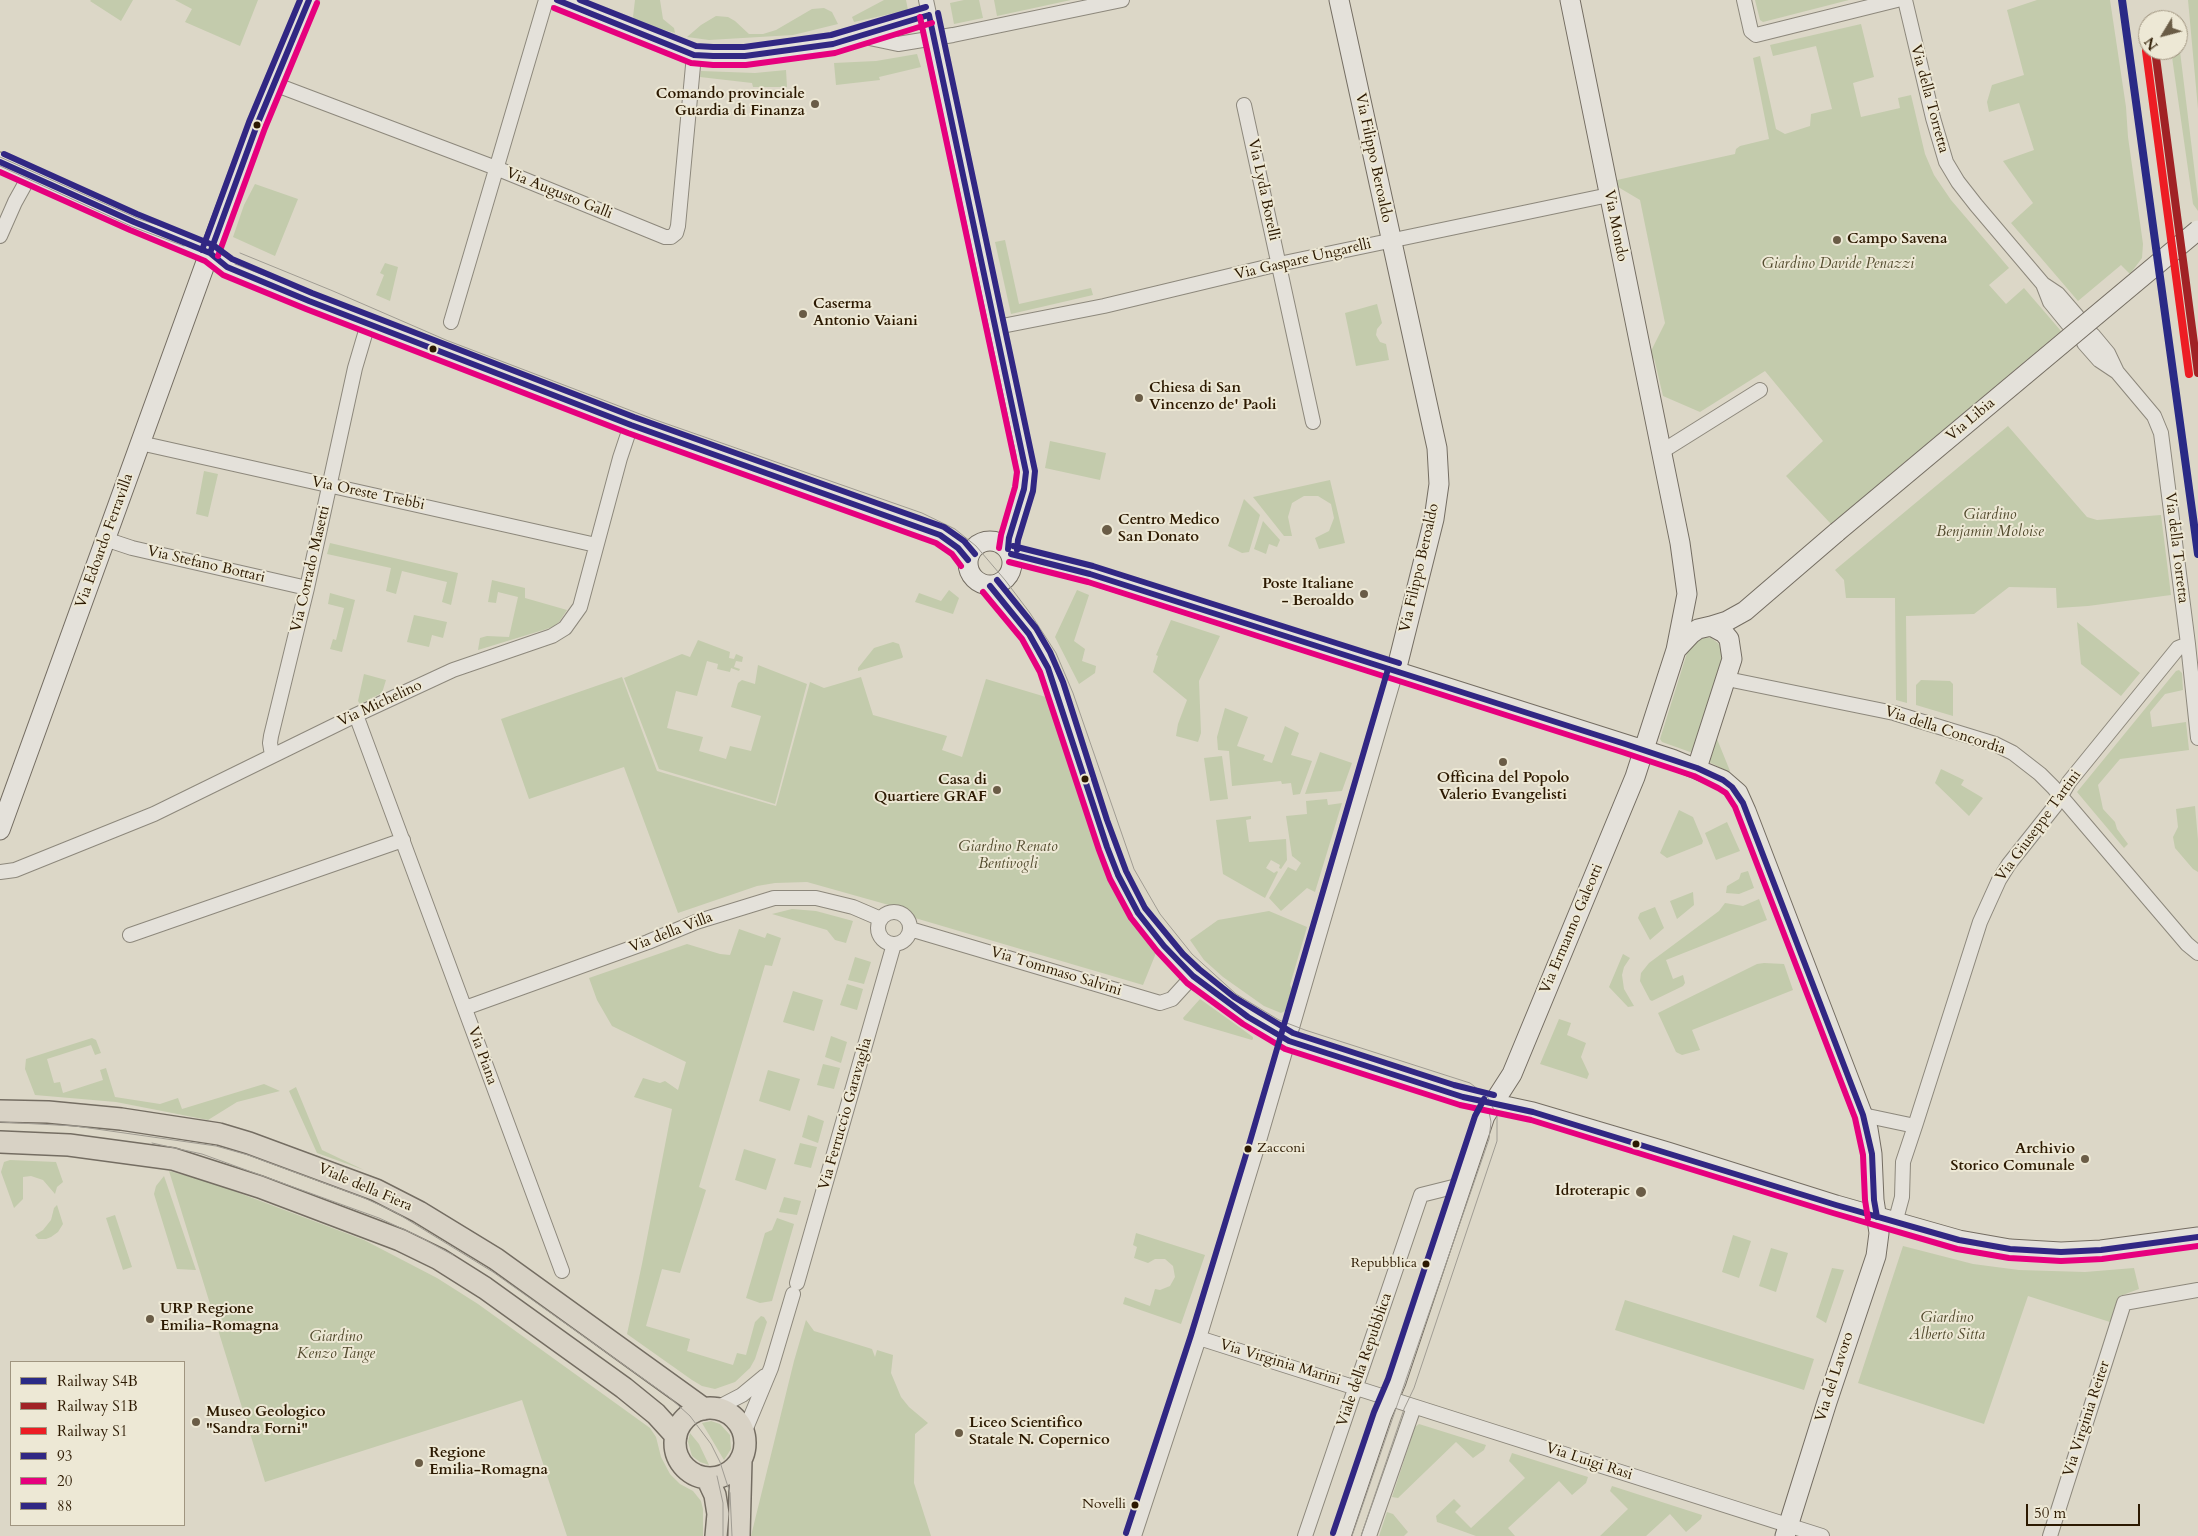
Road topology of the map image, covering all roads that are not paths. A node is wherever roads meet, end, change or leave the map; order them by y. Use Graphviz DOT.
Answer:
graph roads {
  1 [pos="309,0"];
  2 [pos="546,0"];
  3 [pos="557,0"];
  4 [pos="926,0"];
  5 [pos="1122,0"];
  6 [pos="1339,0"];
  7 [pos="1570,0"];
  8 [pos="1744,0"];
  9 [pos="1897,0"];
  10 [pos="1905,0"];
  11 [pos="929,15"];
  12 [pos="860,36"];
  13 [pos="934,38"];
  14 [pos="694,55"];
  15 [pos="274,84"];
  16 [pos="1244,105"];
  17 [pos="0,162"];
  18 [pos="496,168"];
  19 [pos="30,175"];
  20 [pos="1609,195"];
  21 [pos="2198,230"];
  22 [pos="0,236"];
  23 [pos="1391,240"];
  24 [pos="210,253"];
  25 [pos="1279,264"];
  26 [pos="2072,320"];
  27 [pos="451,322"];
  28 [pos="368,324"];
  29 [pos="997,327"];
  30 [pos="2089,339"];
  31 [pos="1760,390"];
  32 [pos="1313,422"];
  33 [pos="632,425"];
  34 [pos="140,443"];
  35 [pos="1661,452"];
  36 [pos="330,486"];
  37 [pos="106,539"];
  38 [pos="596,545"];
  39 [pos="1009,552"];
  40 [pos="968,560"];
  41 [pos="990,586"];
  42 [pos="307,588"];
  43 [pos="1744,611"];
  44 [pos="1711,626"];
  45 [pos="2188,644"];
  46 [pos="1731,646"];
  47 [pos="1676,650"];
  48 [pos="1396,671"];
  49 [pos="1727,679"];
  50 [pos="356,715"];
  51 [pos="2198,738"];
  52 [pos="1644,750"];
  53 [pos="272,755"];
  54 [pos="1697,768"];
  55 [pos="2060,796"];
  56 [pos="0,830"];
  57 [pos="404,840"];
  58 [pos="0,872"];
  59 [pos="881,919"];
  60 [pos="910,929"];
  61 [pos="130,934"];
  62 [pos="894,944"];
  63 [pos="2198,953"];
  64 [pos="1193,976"];
  65 [pos="465,1008"];
  66 [pos="1289,1042"];
  67 [pos="1492,1103"];
  68 [pos="0,1111"];
  69 [pos="1863,1115"];
  70 [pos="1915,1126"];
  71 [pos="0,1142"];
  72 [pos="1461,1185"];
  73 [pos="1886,1220"];
  74 [pos="2198,1237"];
  75 [pos="562,1271"];
  76 [pos="2198,1290"];
  77 [pos="1199,1338"];
  78 [pos="771,1368"];
  79 [pos="1356,1387"];
  80 [pos="1389,1398"];
  81 [pos="1414,1407"];
  82 [pos="709,1409"];
  83 [pos="744,1433"];
  84 [pos="676,1436"];
  85 [pos="741,1460"];
  86 [pos="707,1478"];
  87 [pos="1787,1531"];
  88 [pos="716,1536"];
  89 [pos="739,1536"];
  90 [pos="1134,1536"];
  91 [pos="1305,1536"];
  92 [pos="1341,1536"];
  93 [pos="1369,1536"];
  94 [pos="1822,1536"];
  95 [pos="2050,1536"];
  1 -- 15 [label="main road, Via Edoardo Ferravilla"];
  2 -- 18 [label="street"];
  3 -- 14 [label="street"];
  4 -- 11 [label="street"];
  5 -- 13 [label="street"];
  6 -- 23 [label="main road, Via Filippo Beroaldo"];
  7 -- 20 [label="main road, Via Mondo"];
  8 -- 9 [label="street"];
  10 -- 26 [label="street, Via della Torretta"];
  11 -- 12 [label="street"];
  11 -- 13 [label="street"];
  12 -- 13 [label="street"];
  12 -- 14 [label="street"];
  13 -- 29 [label="street"];
  14 -- 18 [label="street, Via Augusto Galli"];
  15 -- 18 [label="street, Via Augusto Galli"];
  15 -- 24 [label="main road, Via Edoardo Ferravilla"];
  16 -- 25 [label="street, Via Lyda Borelli"];
  17 -- 19 [label="main road"];
  18 -- 27 [label="street"];
  19 -- 22 [label="street"];
  19 -- 24 [label="main road"];
  20 -- 23 [label="street, Via Gaspare Ungarelli"];
  20 -- 35 [label="main road, Via Mondo"];
  21 -- 43 [label="main road, Via Libia, bridge"];
  23 -- 25 [label="street, Via Gaspare Ungarelli"];
  23 -- 48 [label="main road, Via Filippo Beroaldo"];
  24 -- 28 [label="main road"];
  24 -- 34 [label="main road, Via Edoardo Ferravilla"];
  25 -- 29 [label="street, Via Gaspare Ungarelli"];
  25 -- 32 [label="street, Via Lyda Borelli"];
  28 -- 33 [label="main road"];
  28 -- 36 [label="street, Via Corrado Masetti"];
  29 -- 39 [label="street"];
  30 -- 45 [label="street, Via della Torretta"];
  31 -- 35 [label="street"];
  33 -- 38 [label="street, Via Michelino"];
  33 -- 40 [label="main road"];
  34 -- 36 [label="street, Via Oreste Trebbi"];
  34 -- 37 [label="main road, Via Edoardo Ferravilla"];
  35 -- 47 [label="main road, Via Mondo"];
  36 -- 38 [label="street, Via Oreste Trebbi"];
  36 -- 42 [label="street, Via Corrado Masetti"];
  37 -- 42 [label="street, Via Stefano Bottari"];
  37 -- 56 [label="main road, Via Edoardo Ferravilla"];
  38 -- 50 [label="street, Via Michelino"];
  39 -- 40 [label="main road"];
  39 -- 41 [label="main road"];
  39 -- 48 [label="main road, Via del Lavoro"];
  40 -- 41 [label="main road"];
  41 -- 64 [label="main road"];
  42 -- 53 [label="street, Via Corrado Masetti"];
  43 -- 44 [label="main road, Via Libia"];
  43 -- 46 [label="main road, Via Libia"];
  44 -- 46 [label="main road"];
  44 -- 47 [label="main road, Via Libia"];
  45 -- 51 [label="street, Via della Torretta"];
  45 -- 55 [label="street, Via Giuseppe Tartini"];
  46 -- 49 [label="main road, Via Libia"];
  47 -- 52 [label="main road, Via Ermanno Galeotti"];
  48 -- 52 [label="main road, Via del Lavoro"];
  48 -- 66 [label="street, Via Filippo Beroaldo"];
  49 -- 54 [label="main road, Via Libia"];
  49 -- 55 [label="street, Via della Concordia"];
  50 -- 53 [label="street, Via Michelino"];
  50 -- 57 [label="street, Via Piana"];
  52 -- 54 [label="main road, Via del Lavoro"];
  52 -- 67 [label="main road, Via Ermanno Galeotti"];
  53 -- 58 [label="street, Via Michelino"];
  54 -- 69 [label="main road, Via del Lavoro"];
  55 -- 63 [label="street, Via della Concordia"];
  55 -- 70 [label="street, Via Giuseppe Tartini"];
  57 -- 61 [label="street"];
  57 -- 65 [label="street, Via Piana"];
  59 -- 60 [label="street"];
  59 -- 62 [label="street"];
  59 -- 65 [label="street, Via della Villa"];
  60 -- 62 [label="street"];
  60 -- 64 [label="street, Via Tommaso Salvini"];
  62 -- 78 [label="street, Via Ferruccio Garavaglia"];
  64 -- 66 [label="main road"];
  65 -- 75 [label="street, Via Piana"];
  66 -- 67 [label="main road"];
  66 -- 77 [label="street, Via Filippo Beroaldo"];
  67 -- 72 [label="main road"];
  67 -- 73 [label="main road"];
  68 -- 82 [label="main road, Viale della Fiera"];
  69 -- 70 [label="street"];
  69 -- 73 [label="main road, Via del Lavoro"];
  70 -- 73 [label="street, Via Giuseppe Tartini"];
  71 -- 84 [label="main road"];
  72 -- 79 [label="street, Viale della Repubblica"];
  72 -- 80 [label="main road"];
  73 -- 74 [label="main road"];
  73 -- 87 [label="main road, Via del Lavoro"];
  76 -- 95 [label="street, Via Virginia Reiter"];
  77 -- 79 [label="street, Via Virginia Marini"];
  77 -- 90 [label="street, Via Filippo Beroaldo"];
  78 -- 82 [label="street, Via Ferruccio Garavaglia"];
  78 -- 83 [label="street, Via Ferruccio Garavaglia"];
  79 -- 80 [label="street, Via Virginia Marini"];
  79 -- 91 [label="street, Viale della Repubblica"];
  80 -- 81 [label="street, Via Luigi Rasi"];
  80 -- 92 [label="main road"];
  81 -- 87 [label="street, Via Luigi Rasi"];
  81 -- 93 [label="street"];
  82 -- 83 [label="main road"];
  82 -- 84 [label="main road"];
  83 -- 85 [label="main road"];
  84 -- 86 [label="main road"];
  85 -- 86 [label="main road"];
  85 -- 89 [label="main road"];
  86 -- 88 [label="main road"];
  87 -- 94 [label="street, Via Luigi Rasi"];
}
